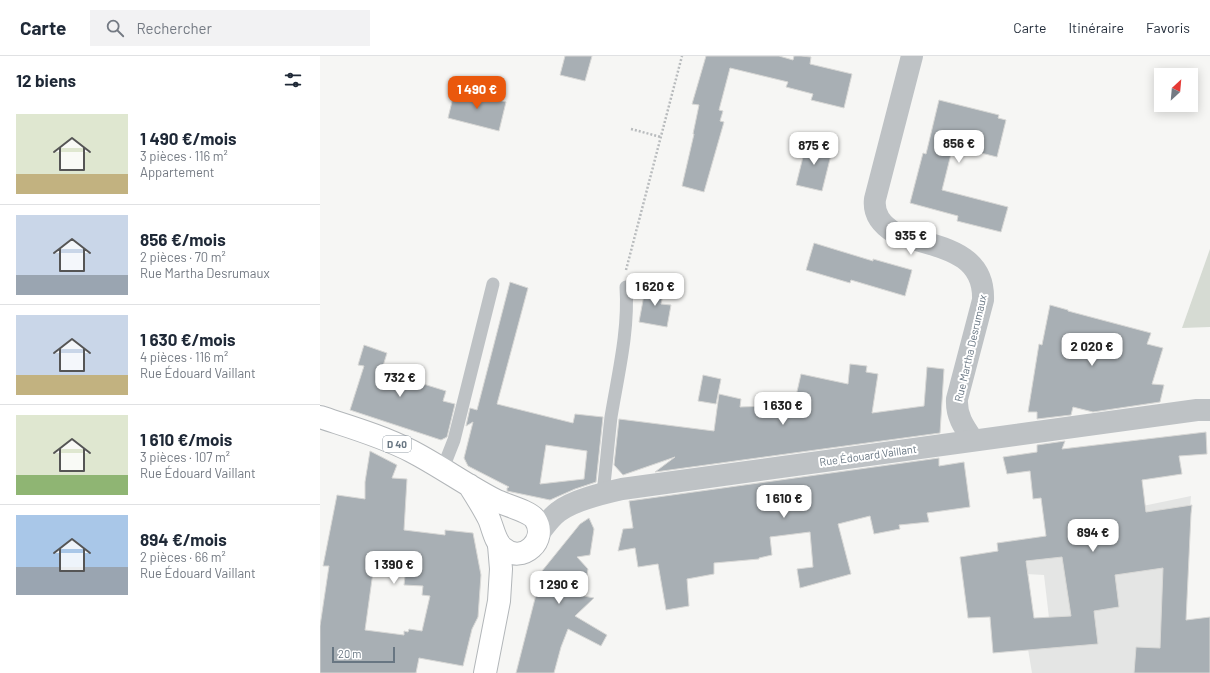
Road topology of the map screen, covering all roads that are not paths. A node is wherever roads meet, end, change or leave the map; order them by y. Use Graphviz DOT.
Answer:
graph roads {
  1 [pos="911,56"];
  2 [pos="493,284"];
  3 [pos="626,287"];
  4 [pos="1210,410"];
  5 [pos="320,417"];
  6 [pos="973,440"];
  7 [pos="443,468"];
  8 [pos="469,485"];
  9 [pos="603,493"];
  10 [pos="517,510"];
  11 [pos="539,533"];
  12 [pos="497,539"];
  13 [pos="527,551"];
  14 [pos="499,602"];
  15 [pos="485,673"];
  1 -- 6 [label="street, Rue Martha Desrumaux"];
  2 -- 7 [label="lane"];
  3 -- 9 [label="lane"];
  4 -- 6 [label="street, Rue Édouard Vaillant"];
  5 -- 7 [label="main road, D 40"];
  6 -- 9 [label="street, Rue Édouard Vaillant"];
  7 -- 8 [label="main road, D 40"];
  8 -- 10 [label="main road, D 40"];
  8 -- 12 [label="main road, D 40"];
  9 -- 11 [label="street, Rue Édouard Vaillant"];
  10 -- 11 [label="main road"];
  10 -- 12 [label="main road"];
  11 -- 13 [label="main road"];
  12 -- 13 [label="main road"];
  12 -- 14 [label="main road, D 40"];
  13 -- 14 [label="main road, D 40"];
  14 -- 15 [label="main road, D 40"];
}
